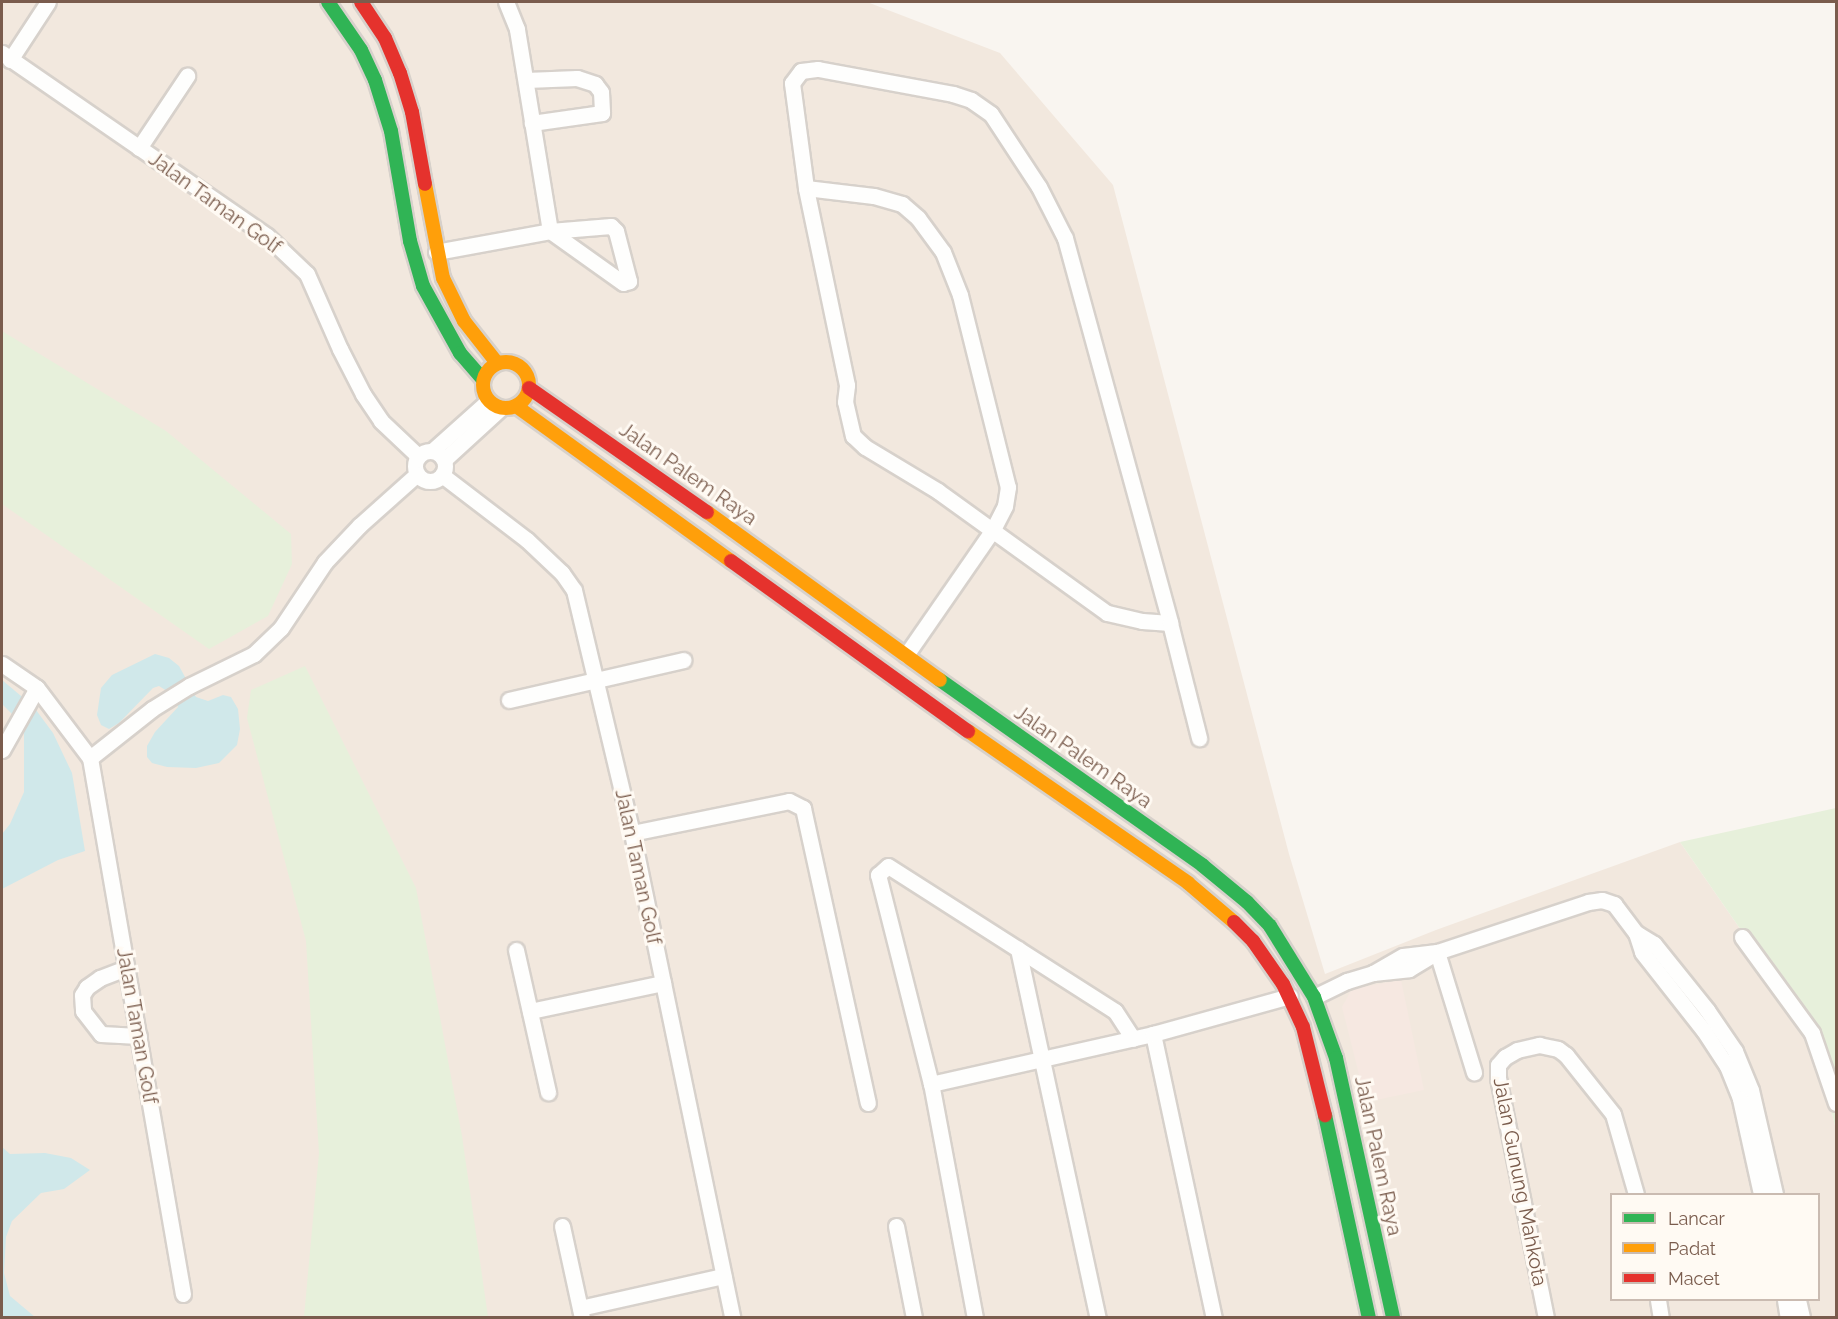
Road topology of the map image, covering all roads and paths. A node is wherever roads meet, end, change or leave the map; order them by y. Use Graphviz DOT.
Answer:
graph roads {
  1 [pos="48,2"];
  2 [pos="328,2"];
  3 [pos="361,2"];
  4 [pos="506,2"];
  5 [pos="6,57"];
  6 [pos="188,76"];
  7 [pos="526,80"];
  8 [pos="532,123"];
  9 [pos="139,148"];
  10 [pos="806,188"];
  11 [pos="549,231"];
  12 [pos="436,252"];
  13 [pos="497,363"];
  14 [pos="483,379"];
  15 [pos="530,388"];
  16 [pos="502,405"];
  17 [pos="434,460"];
  18 [pos="417,474"];
  19 [pos="992,531"];
  20 [pos="1170,623"];
  21 [pos="906,655"];
  22 [pos="683,660"];
  23 [pos="2,664"];
  24 [pos="596,681"];
  25 [pos="34,693"];
  26 [pos="509,700"];
  27 [pos="1199,738"];
  28 [pos="5,744"];
  29 [pos="90,758"];
  30 [pos="632,833"];
  31 [pos="1636,933"];
  32 [pos="1742,937"];
  33 [pos="1018,949"];
  34 [pos="516,950"];
  35 [pos="1437,952"];
  36 [pos="126,968"];
  37 [pos="663,983"];
  38 [pos="1290,996"];
  39 [pos="1314,997"];
  40 [pos="530,1011"];
  41 [pos="1153,1035"];
  42 [pos="140,1036"];
  43 [pos="1133,1039"];
  44 [pos="1043,1059"];
  45 [pos="1474,1072"];
  46 [pos="931,1084"];
  47 [pos="548,1092"];
  48 [pos="868,1103"];
  49 [pos="1836,1103"];
  50 [pos="1636,1193"];
  51 [pos="1761,1193"];
  52 [pos="1775,1193"];
  53 [pos="562,1226"];
  54 [pos="896,1226"];
  55 [pos="723,1276"];
  56 [pos="183,1294"];
  57 [pos="1658,1301"];
  58 [pos="1785,1301"];
  59 [pos="1798,1301"];
  60 [pos="581,1313"];
  61 [pos="732,1317"];
  62 [pos="914,1317"];
  63 [pos="975,1317"];
  64 [pos="1098,1317"];
  65 [pos="1214,1317"];
  66 [pos="1368,1317"];
  67 [pos="1393,1317"];
  68 [pos="1546,1317"];
  69 [pos="1661,1317"];
  70 [pos="1788,1317"];
  71 [pos="1802,1317"];
  1 -- 5 [label="street"];
  2 -- 14 [label="street"];
  3 -- 12 [label="street"];
  4 -- 7 [label="street"];
  5 -- 9 [label="street, Jalan Taman Golf"];
  6 -- 9 [label="street"];
  7 -- 8 [label="street"];
  7 -- 8 [label="street"];
  8 -- 11 [label="street"];
  9 -- 17 [label="street, Jalan Taman Golf"];
  10 -- 19 [label="street"];
  10 -- 19 [label="street"];
  10 -- 20 [label="street"];
  11 -- 11 [label="street"];
  11 -- 12 [label="street"];
  12 -- 13 [label="street"];
  13 -- 14 [label="street"];
  13 -- 15 [label="street"];
  14 -- 16 [label="street"];
  15 -- 16 [label="street"];
  15 -- 21 [label="street, Jalan Palem Raya"];
  16 -- 17 [label="street"];
  16 -- 38 [label="street"];
  17 -- 18 [label="street"];
  17 -- 18 [label="street"];
  17 -- 24 [label="street, Jalan Taman Golf"];
  18 -- 29 [label="street"];
  19 -- 20 [label="street"];
  19 -- 21 [label="street"];
  20 -- 27 [label="street"];
  21 -- 39 [label="street, Jalan Palem Raya"];
  22 -- 24 [label="street"];
  23 -- 25 [label="street, Jalan Taman Golf"];
  24 -- 26 [label="street"];
  24 -- 30 [label="street, Jalan Taman Golf"];
  25 -- 28 [label="street"];
  25 -- 29 [label="street, Jalan Taman Golf"];
  29 -- 36 [label="street, Jalan Taman Golf"];
  30 -- 37 [label="street, Jalan Taman Golf"];
  30 -- 48 [label="street"];
  31 -- 35 [label="street"];
  31 -- 51 [label="street"];
  31 -- 52 [label="street"];
  32 -- 49 [label="street"];
  33 -- 43 [label="street"];
  33 -- 44 [label="street"];
  33 -- 46 [label="street"];
  34 -- 40 [label="street"];
  35 -- 39 [label="street"];
  35 -- 45 [label="street"];
  36 -- 42 [label="street, Jalan Taman Golf"];
  36 -- 42 [label="street"];
  37 -- 40 [label="street"];
  37 -- 55 [label="street, Jalan Taman Golf"];
  38 -- 41 [label="street"];
  38 -- 66 [label="street"];
  39 -- 67 [label="street, Jalan Palem Raya"];
  40 -- 47 [label="street"];
  41 -- 43 [label="street"];
  41 -- 65 [label="street"];
  42 -- 56 [label="street, Jalan Taman Golf"];
  43 -- 44 [label="street"];
  44 -- 46 [label="street"];
  44 -- 64 [label="street"];
  46 -- 63 [label="street"];
  50 -- 68 [label="street, Jalan Gunung Mahkota"];
  53 -- 60 [label="street"];
  54 -- 62 [label="street"];
  55 -- 60 [label="street"];
  55 -- 61 [label="street, Jalan Taman Golf"];
  57 -- 69 [label="street"];
  58 -- 70 [label="street"];
  59 -- 71 [label="street"];
}
